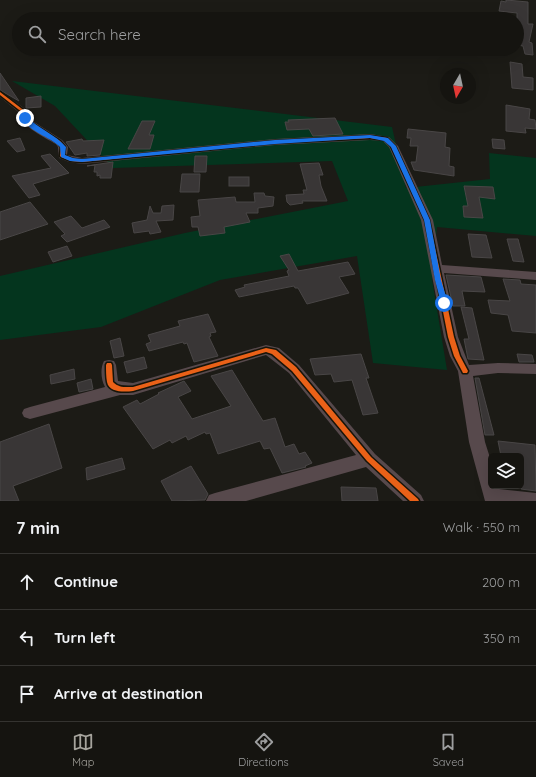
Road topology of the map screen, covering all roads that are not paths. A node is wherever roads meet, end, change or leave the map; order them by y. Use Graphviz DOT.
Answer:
graph roads {
  1 [pos="0,93"];
  2 [pos="436,268"];
  3 [pos="536,276"];
  4 [pos="109,365"];
  5 [pos="536,369"];
  6 [pos="465,371"];
  7 [pos="120,389"];
  8 [pos="30,413"];
  9 [pos="368,459"];
  10 [pos="494,499"];
  11 [pos="215,501"];
  12 [pos="415,501"];
  13 [pos="536,501"];
  1 -- 2 [label="street"];
  2 -- 3 [label="street"];
  2 -- 6 [label="street"];
  4 -- 7 [label="street"];
  5 -- 6 [label="street"];
  6 -- 10 [label="street"];
  7 -- 8 [label="street"];
  7 -- 9 [label="street"];
  9 -- 11 [label="street"];
  9 -- 12 [label="street"];
  10 -- 13 [label="street"];
}
